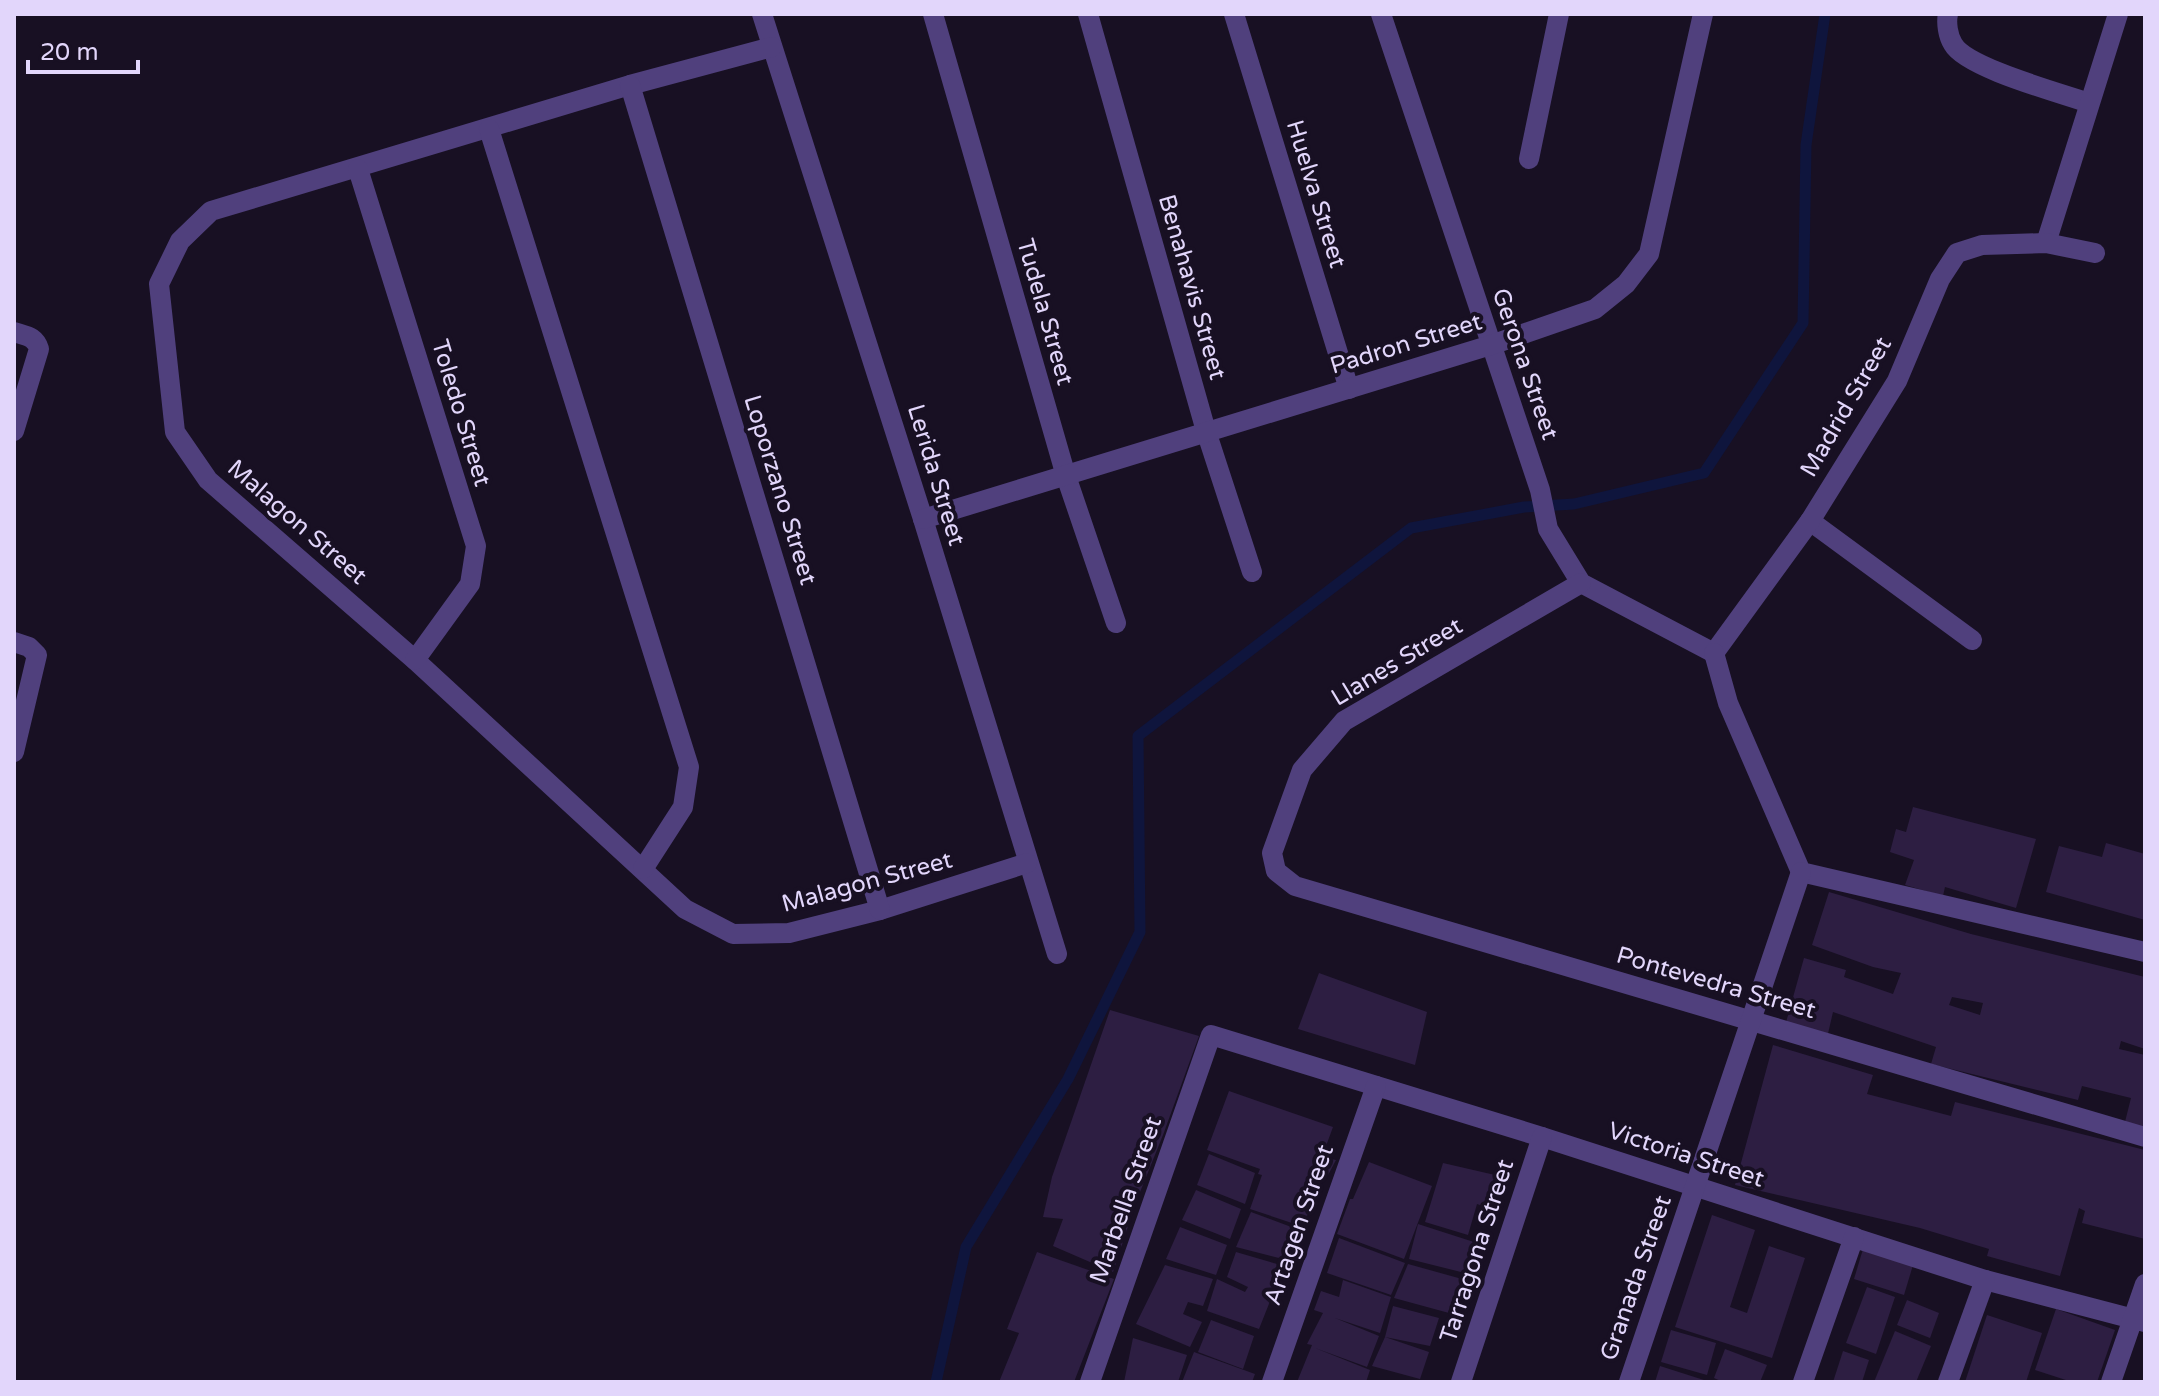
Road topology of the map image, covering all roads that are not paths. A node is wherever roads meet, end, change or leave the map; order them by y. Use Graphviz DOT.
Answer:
graph roads {
  1 [pos="762,14"];
  2 [pos="933,14"];
  3 [pos="1088,14"];
  4 [pos="1234,14"];
  5 [pos="1559,14"];
  6 [pos="1703,14"];
  7 [pos="1948,14"];
  8 [pos="2118,14"];
  9 [pos="1383,15"];
  10 [pos="772,47"];
  11 [pos="630,85"];
  12 [pos="2089,103"];
  13 [pos="489,129"];
  14 [pos="1529,159"];
  15 [pos="358,169"];
  16 [pos="2046,243"];
  17 [pos="2095,253"];
  18 [pos="14,332"];
  19 [pos="1491,345"];
  20 [pos="1349,389"];
  21 [pos="14,431"];
  22 [pos="1206,431"];
  23 [pos="1066,476"];
  24 [pos="923,519"];
  25 [pos="1810,521"];
  26 [pos="1252,572"];
  27 [pos="1581,583"];
  28 [pos="1116,623"];
  29 [pos="1972,640"];
  30 [pos="14,642"];
  31 [pos="1714,653"];
  32 [pos="415,660"];
  33 [pos="14,752"];
  34 [pos="1027,863"];
  35 [pos="643,869"];
  36 [pos="1276,871"];
  37 [pos="1801,872"];
  38 [pos="880,910"];
  39 [pos="2145,952"];
  40 [pos="1057,954"];
  41 [pos="1751,1021"];
  42 [pos="1211,1035"];
  43 [pos="1376,1086"];
  44 [pos="1542,1137"];
  45 [pos="2145,1137"];
  46 [pos="1695,1186"];
  47 [pos="1854,1237"];
  48 [pos="1985,1280"];
  49 [pos="2145,1284"];
  50 [pos="2139,1319"];
  51 [pos="1090,1382"];
  52 [pos="1272,1382"];
  53 [pos="1461,1382"];
  54 [pos="1629,1382"];
  55 [pos="1803,1382"];
  56 [pos="1948,1382"];
  57 [pos="2111,1382"];
  1 -- 10 [label="street, Lerida Street"];
  2 -- 23 [label="street, Tudela Street"];
  3 -- 22 [label="street, Benahavis Street"];
  4 -- 20 [label="street, Huelva Street"];
  5 -- 14 [label="street"];
  6 -- 19 [label="street, Padron Street"];
  7 -- 12 [label="street"];
  8 -- 12 [label="street"];
  9 -- 19 [label="street, Gerona Street"];
  10 -- 11 [label="street, Malagon Street"];
  10 -- 24 [label="street, Lerida Street"];
  11 -- 13 [label="street, Malagon Street"];
  11 -- 38 [label="street, Loporzano Street"];
  12 -- 16 [label="street"];
  13 -- 15 [label="street, Malagon Street"];
  13 -- 35 [label="street"];
  15 -- 32 [label="street, Toledo Street"];
  15 -- 32 [label="street, Malagon Street"];
  16 -- 17 [label="street, Madrid Street"];
  16 -- 25 [label="street, Madrid Street"];
  18 -- 21 [label="street"];
  19 -- 20 [label="street, Padron Street"];
  19 -- 27 [label="street, Gerona Street"];
  20 -- 22 [label="street, Padron Street"];
  22 -- 23 [label="street, Padron Street"];
  22 -- 26 [label="street, Benahavis Street"];
  23 -- 24 [label="street, Padron Street"];
  23 -- 28 [label="street, Tudela Street"];
  24 -- 34 [label="street, Lerida Street"];
  25 -- 29 [label="street"];
  25 -- 31 [label="street, Madrid Street"];
  27 -- 31 [label="street"];
  27 -- 36 [label="street, Llanes Street"];
  30 -- 33 [label="street"];
  31 -- 37 [label="street"];
  32 -- 35 [label="street, Malagon Street"];
  34 -- 38 [label="street, Malagon Street"];
  34 -- 40 [label="street, Lerida Street"];
  35 -- 38 [label="street, Malagon Street"];
  36 -- 41 [label="street, Pontevedra Street"];
  37 -- 39 [label="street"];
  37 -- 41 [label="street, Granada Street"];
  41 -- 45 [label="street, Pontevedra Street"];
  41 -- 46 [label="street, Granada Street"];
  42 -- 43 [label="street, Victoria Street"];
  42 -- 51 [label="street, Marbella Street"];
  43 -- 44 [label="street, Victoria Street"];
  43 -- 52 [label="street, Artagen Street"];
  44 -- 46 [label="street, Victoria Street"];
  44 -- 53 [label="street, Tarragona Street"];
  46 -- 47 [label="street, Victoria Street"];
  46 -- 54 [label="street, Granada Street"];
  47 -- 48 [label="street, Victoria Street"];
  47 -- 55 [label="street"];
  48 -- 50 [label="street, Victoria Street"];
  48 -- 56 [label="street"];
  49 -- 50 [label="street"];
  50 -- 57 [label="street"];
}
